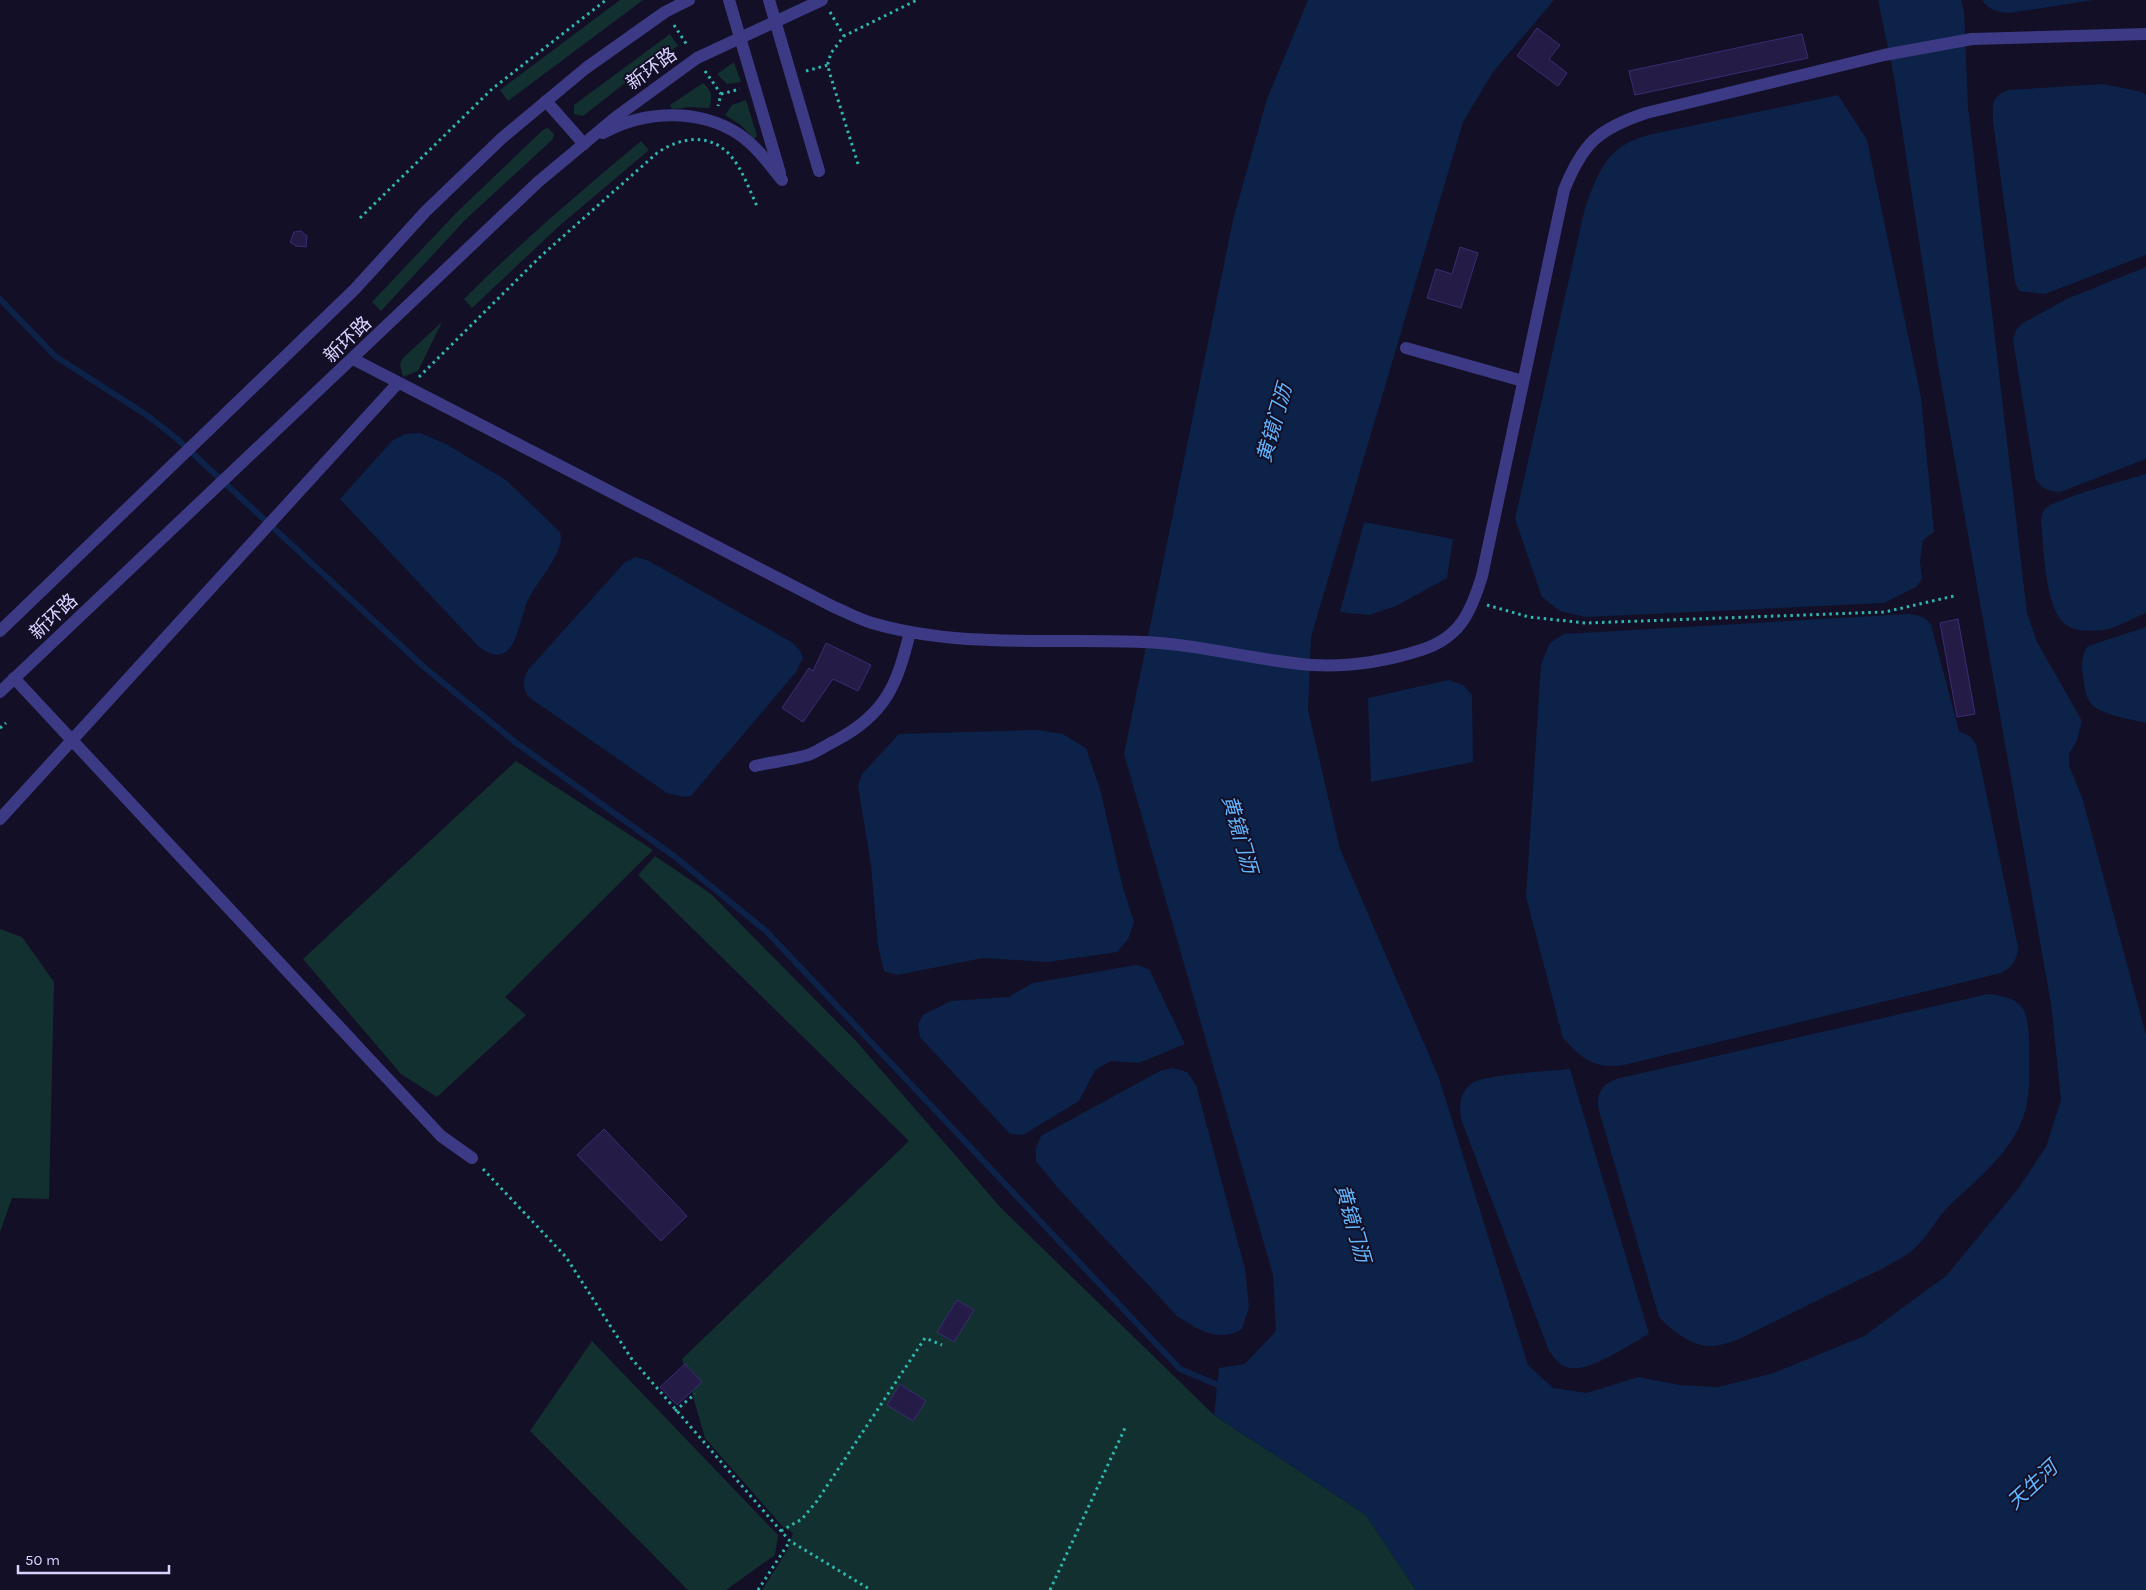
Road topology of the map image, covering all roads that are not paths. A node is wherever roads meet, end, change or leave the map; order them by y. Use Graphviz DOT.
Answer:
graph roads {
  1 [pos="689,0"];
  2 [pos="729,0"];
  3 [pos="769,0"];
  4 [pos="825,4"];
  5 [pos="776,22"];
  6 [pos="2146,34"];
  7 [pos="740,38"];
  8 [pos="546,101"];
  9 [pos="584,144"];
  10 [pos="819,171"];
  11 [pos="1406,348"];
  12 [pos="353,359"];
  13 [pos="1523,381"];
  14 [pos="403,385"];
  15 [pos="0,631"];
  16 [pos="910,632"];
  17 [pos="14,678"];
  18 [pos="0,692"];
  19 [pos="72,740"];
  20 [pos="755,766"];
  21 [pos="0,819"];
  22 [pos="472,1158"];
  1 -- 8 [label="street, 新环路"];
  2 -- 7 [label="street"];
  3 -- 5 [label="street"];
  4 -- 5 [label="street, 新环路"];
  5 -- 7 [label="street, 新环路"];
  5 -- 10 [label="street"];
  6 -- 13 [label="street"];
  7 -- 9 [label="street, 新环路"];
  7 -- 9 [label="street"];
  8 -- 9 [label="street"];
  8 -- 15 [label="street, 新环路"];
  9 -- 12 [label="street, 新环路"];
  11 -- 13 [label="street"];
  12 -- 14 [label="street"];
  12 -- 17 [label="street, 新环路"];
  13 -- 16 [label="street"];
  14 -- 16 [label="street"];
  14 -- 19 [label="street"];
  16 -- 20 [label="street"];
  17 -- 18 [label="street, 新环路"];
  17 -- 19 [label="street"];
  19 -- 21 [label="street"];
  19 -- 22 [label="street"];
}
